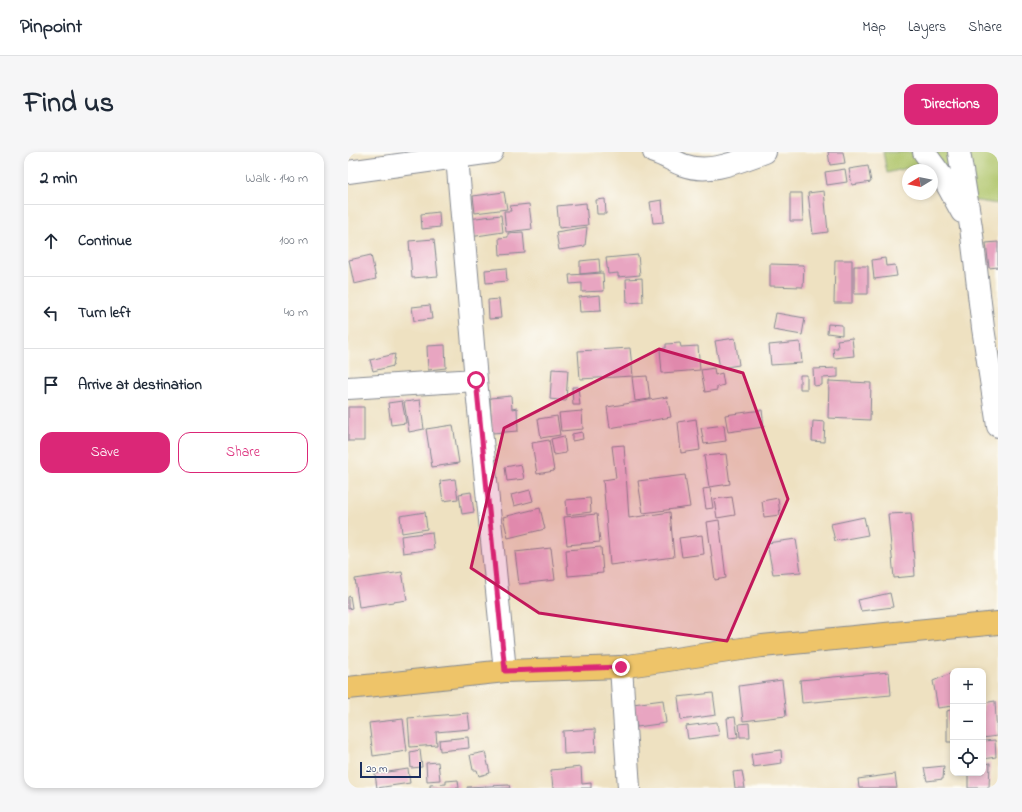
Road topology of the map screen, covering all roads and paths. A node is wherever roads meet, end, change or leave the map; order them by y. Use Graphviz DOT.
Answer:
graph roads {
  1 [pos="492,152"];
  2 [pos="654,152"];
  3 [pos="765,152"];
  4 [pos="924,152"];
  5 [pos="959,152"];
  6 [pos="457,157"];
  7 [pos="385,160"];
  8 [pos="348,172"];
  9 [pos="970,227"];
  10 [pos="476,380"];
  11 [pos="348,388"];
  12 [pos="998,426"];
  13 [pos="998,623"];
  14 [pos="621,667"];
  15 [pos="505,671"];
  16 [pos="348,688"];
  17 [pos="629,788"];
  1 -- 6 [label="street"];
  2 -- 3 [label="street"];
  4 -- 9 [label="street"];
  5 -- 9 [label="street"];
  6 -- 7 [label="street"];
  6 -- 10 [label="street"];
  7 -- 8 [label="street"];
  9 -- 12 [label="street"];
  10 -- 11 [label="street"];
  10 -- 15 [label="street"];
  13 -- 14 [label="main road"];
  14 -- 15 [label="main road"];
  14 -- 17 [label="street"];
  15 -- 16 [label="main road"];
}
